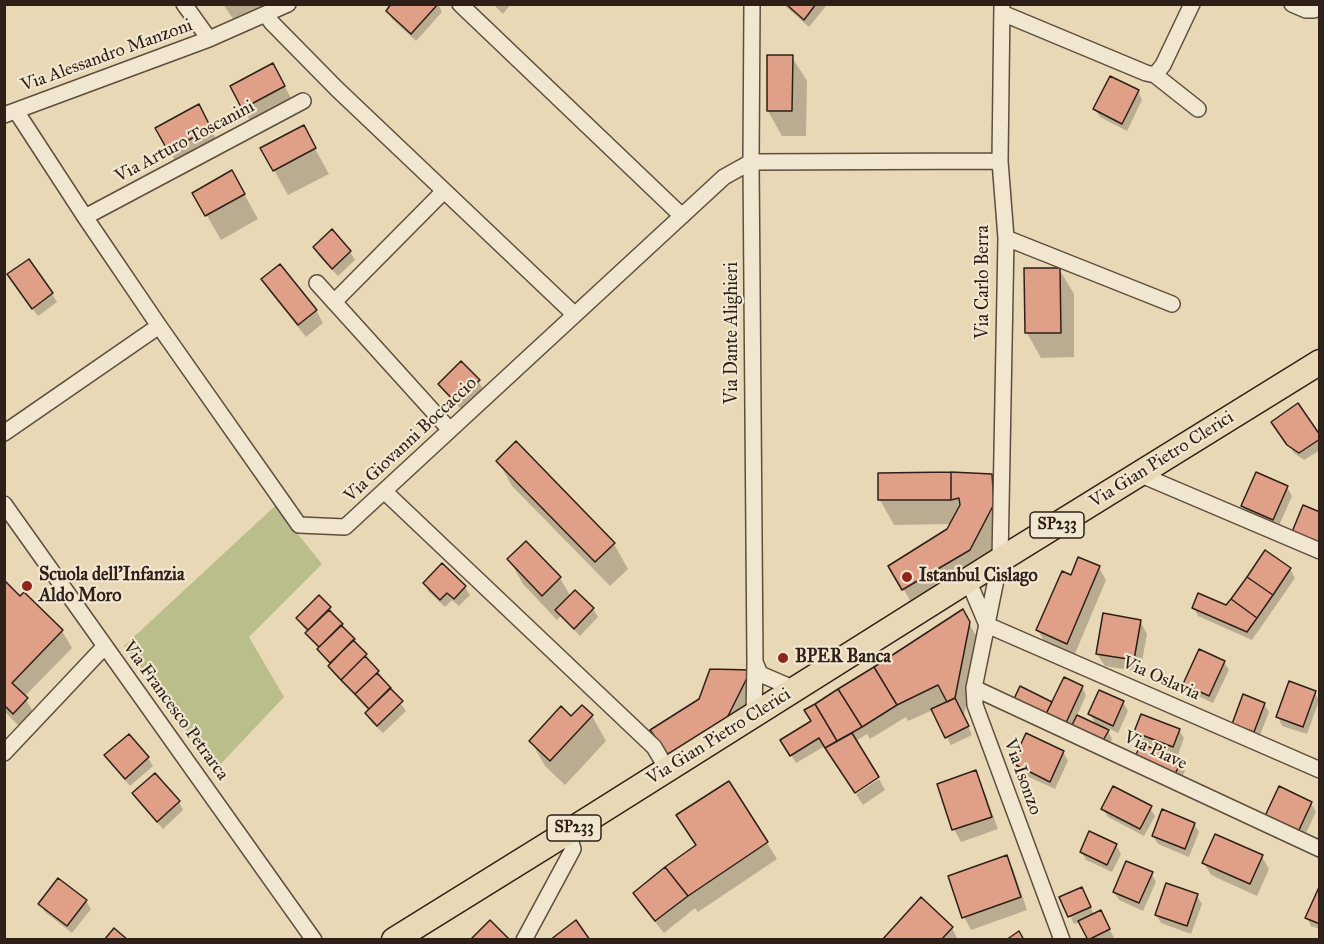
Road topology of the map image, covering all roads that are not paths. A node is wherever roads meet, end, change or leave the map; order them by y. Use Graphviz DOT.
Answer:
graph roads {
  1 [pos="184,4"];
  2 [pos="288,4"];
  3 [pos="460,4"];
  4 [pos="752,4"];
  5 [pos="1192,4"];
  6 [pos="1292,4"];
  7 [pos="1320,8"];
  8 [pos="1002,9"];
  9 [pos="266,15"];
  10 [pos="209,39"];
  11 [pos="1155,75"];
  12 [pos="303,101"];
  13 [pos="1198,109"];
  14 [pos="10,113"];
  15 [pos="1000,161"];
  16 [pos="751,162"];
  17 [pos="444,191"];
  18 [pos="682,216"];
  19 [pos="85,217"];
  20 [pos="1006,238"];
  21 [pos="317,283"];
  22 [pos="334,302"];
  23 [pos="1172,304"];
  24 [pos="574,314"];
  25 [pos="159,326"];
  26 [pos="1320,362"];
  27 [pos="450,430"];
  28 [pos="4,433"];
  29 [pos="1139,474"];
  30 [pos="384,491"];
  31 [pos="4,504"];
  32 [pos="1320,551"];
  33 [pos="1000,560"];
  34 [pos="968,580"];
  35 [pos="987,625"];
  36 [pos="105,646"];
  37 [pos="755,662"];
  38 [pos="974,688"];
  39 [pos="795,689"];
  40 [pos="754,714"];
  41 [pos="4,753"];
  42 [pos="667,769"];
  43 [pos="1320,770"];
  44 [pos="568,832"];
  45 [pos="1320,849"];
  46 [pos="315,939"];
  47 [pos="394,939"];
  48 [pos="524,939"];
  49 [pos="1062,939"];
  1 -- 10 [label="street"];
  2 -- 9 [label="street, Via Alessandro Manzoni"];
  3 -- 18 [label="street"];
  4 -- 16 [label="street, Via Dante Alighieri"];
  5 -- 11 [label="street"];
  6 -- 7 [label="street"];
  8 -- 11 [label="street"];
  8 -- 15 [label="street, Via Carlo Berra"];
  9 -- 10 [label="street, Via Alessandro Manzoni"];
  9 -- 17 [label="street"];
  10 -- 14 [label="street, Via Alessandro Manzoni"];
  11 -- 13 [label="street"];
  12 -- 19 [label="street, Via Arturo Toscanini"];
  14 -- 19 [label="street, Via Giovanni Boccaccio"];
  15 -- 16 [label="street"];
  15 -- 20 [label="street, Via Carlo Berra"];
  16 -- 18 [label="street, Via Giovanni Boccaccio"];
  16 -- 37 [label="street, Via Dante Alighieri"];
  17 -- 22 [label="street"];
  17 -- 24 [label="street"];
  18 -- 24 [label="street, Via Giovanni Boccaccio"];
  19 -- 25 [label="street, Via Giovanni Boccaccio"];
  20 -- 23 [label="street"];
  20 -- 33 [label="street, Via Carlo Berra"];
  21 -- 22 [label="street"];
  22 -- 27 [label="street"];
  24 -- 27 [label="street, Via Giovanni Boccaccio"];
  25 -- 28 [label="street"];
  25 -- 30 [label="street, Via Giovanni Boccaccio"];
  26 -- 29 [label="main road, Via Gian Pietro Clerici / SP233"];
  27 -- 30 [label="street, Via Giovanni Boccaccio"];
  29 -- 32 [label="street"];
  29 -- 33 [label="main road, Via Gian Pietro Clerici / SP233"];
  30 -- 42 [label="street"];
  31 -- 36 [label="street, Via Francesco Petrarca"];
  33 -- 34 [label="main road, Via Gian Pietro Clerici / SP233"];
  33 -- 35 [label="street, Via Isonzo"];
  34 -- 35 [label="street"];
  34 -- 39 [label="main road, Via Gian Pietro Clerici / SP233"];
  35 -- 38 [label="street, Via Isonzo"];
  35 -- 43 [label="street, Via Oslavia"];
  36 -- 41 [label="street"];
  36 -- 46 [label="street, Via Francesco Petrarca"];
  37 -- 39 [label="street"];
  37 -- 40 [label="street, Via Dante Alighieri"];
  38 -- 45 [label="street, Via Piave"];
  38 -- 49 [label="street, Via Isonzo"];
  39 -- 40 [label="main road, Via Gian Pietro Clerici / SP233"];
  40 -- 42 [label="main road, Via Gian Pietro Clerici / SP233"];
  42 -- 44 [label="main road, Via Gian Pietro Clerici / SP233"];
  44 -- 47 [label="main road, Via Gian Pietro Clerici / SP233"];
  44 -- 48 [label="street"];
}
